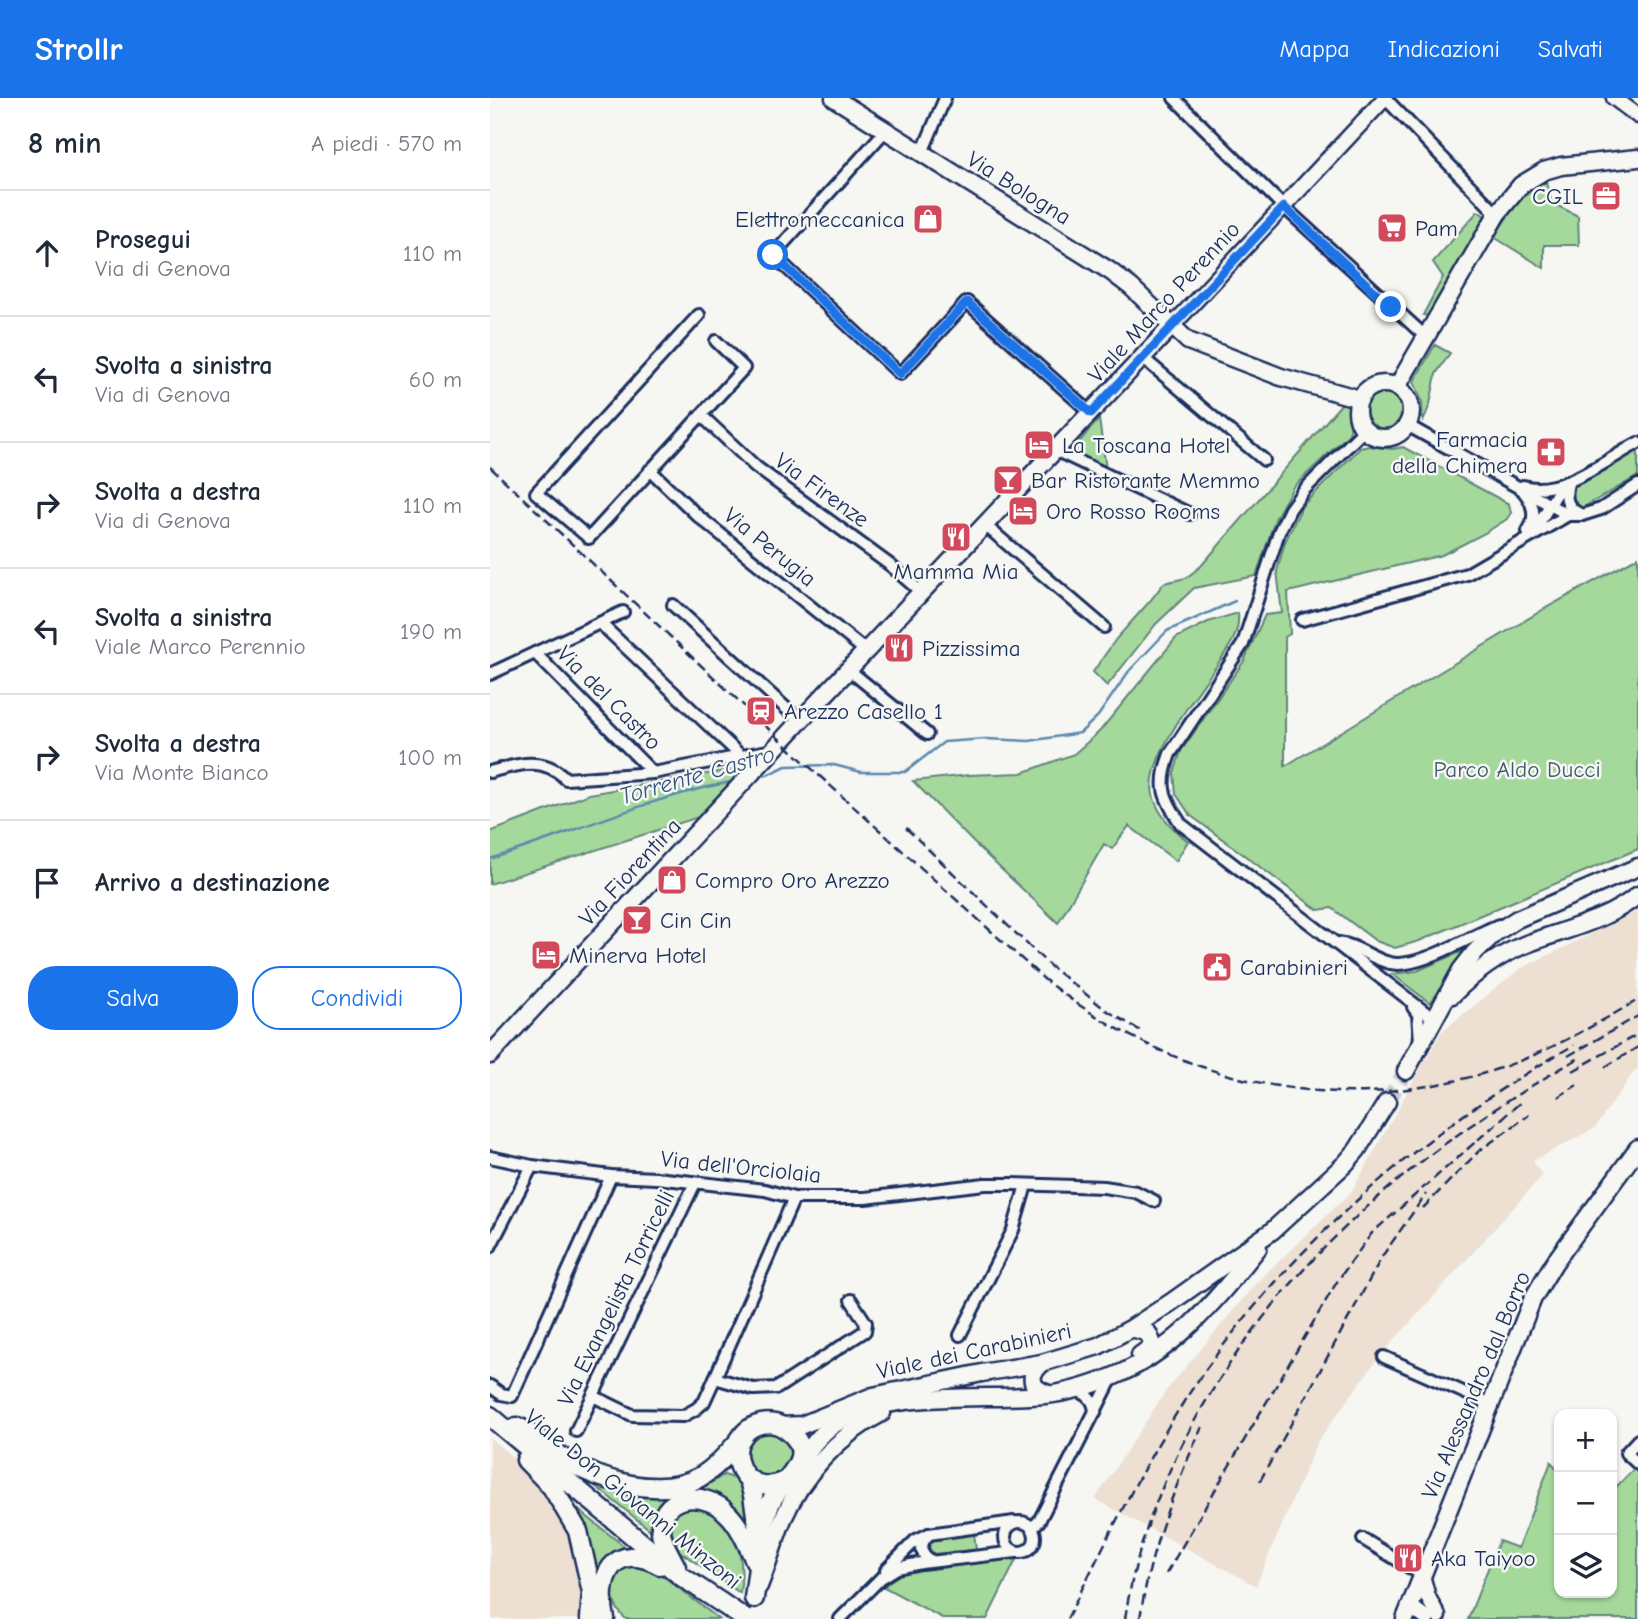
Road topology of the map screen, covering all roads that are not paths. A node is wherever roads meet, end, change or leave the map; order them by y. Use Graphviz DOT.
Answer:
graph roads {
  1 [pos="834,98"];
  2 [pos="945,98"];
  3 [pos="1174,98"];
  4 [pos="1385,98"];
  5 [pos="1614,98"];
  6 [pos="1638,116"];
  7 [pos="886,130"];
  8 [pos="922,153"];
  9 [pos="1638,158"];
  10 [pos="1284,207"];
  11 [pos="1497,215"];
  12 [pos="699,315"];
  13 [pos="1172,326"];
  14 [pos="1426,338"];
  15 [pos="716,341"];
  16 [pos="1143,358"];
  17 [pos="1397,387"];
  18 [pos="1360,398"];
  19 [pos="1091,413"];
  20 [pos="702,416"];
  21 [pos="1407,425"];
  22 [pos="1364,429"];
  23 [pos="1638,443"];
  24 [pos="1057,451"];
  25 [pos="1264,460"];
  26 [pos="650,470"];
  27 [pos="1568,483"];
  28 [pos="1516,485"];
  29 [pos="1638,485"];
  30 [pos="1550,505"];
  31 [pos="1190,514"];
  32 [pos="1568,515"];
  33 [pos="1582,515"];
  34 [pos="986,526"];
  35 [pos="1527,538"];
  36 [pos="922,593"];
  37 [pos="673,605"];
  38 [pos="623,612"];
  39 [pos="1302,620"];
  40 [pos="600,623"];
  41 [pos="1104,627"];
  42 [pos="867,652"];
  43 [pos="535,653"];
  44 [pos="849,670"];
  45 [pos="490,674"];
  46 [pos="800,721"];
  47 [pos="927,734"];
  48 [pos="773,750"];
  49 [pos="741,757"];
  50 [pos="490,772"];
  51 [pos="653,773"];
  52 [pos="1638,867"];
  53 [pos="1572,894"];
  54 [pos="1638,895"];
  55 [pos="1517,919"];
  56 [pos="1571,928"];
  57 [pos="1336,942"];
  58 [pos="1407,998"];
  59 [pos="1443,1004"];
  60 [pos="1434,1019"];
  61 [pos="1420,1043"];
  62 [pos="490,1055"];
  63 [pos="1406,1071"];
  64 [pos="1387,1102"];
  65 [pos="490,1157"];
  66 [pos="1635,1158"];
  67 [pos="532,1166"];
  68 [pos="611,1176"];
  69 [pos="695,1183"];
  70 [pos="1026,1185"];
  71 [pos="794,1198"];
  72 [pos="1154,1201"];
  73 [pos="1272,1231"];
  74 [pos="490,1247"];
  75 [pos="850,1300"];
  76 [pos="1132,1328"];
  77 [pos="960,1335"];
  78 [pos="1384,1357"];
  79 [pos="1042,1363"];
  80 [pos="1117,1374"];
  81 [pos="715,1378"];
  82 [pos="490,1385"];
  83 [pos="1073,1389"];
  84 [pos="1048,1394"];
  85 [pos="593,1396"];
  86 [pos="920,1399"];
  87 [pos="1490,1404"];
  88 [pos="1096,1412"];
  89 [pos="492,1418"];
  90 [pos="781,1426"];
  91 [pos="576,1432"];
  92 [pos="743,1436"];
  93 [pos="1638,1440"];
  94 [pos="1638,1464"];
  95 [pos="791,1475"];
  96 [pos="748,1479"];
  97 [pos="678,1500"];
  98 [pos="1014,1522"];
  99 [pos="1032,1528"];
  100 [pos="929,1534"];
  101 [pos="1363,1539"];
  102 [pos="760,1544"];
  103 [pos="1016,1552"];
  104 [pos="932,1561"];
  105 [pos="759,1569"];
  106 [pos="1422,1575"];
  107 [pos="681,1576"];
  108 [pos="881,1578"];
  109 [pos="754,1598"];
  110 [pos="1408,1613"];
  111 [pos="596,1615"];
  112 [pos="1436,1618"];
  113 [pos="617,1619"];
  114 [pos="746,1619"];
  115 [pos="840,1619"];
  1 -- 7 [label="main road, Via Bologna"];
  2 -- 8 [label="street"];
  3 -- 10 [label="street"];
  4 -- 10 [label="street, Viale Marco Perennio"];
  4 -- 11 [label="street"];
  5 -- 6 [label="street"];
  7 -- 8 [label="main road, Via Bologna"];
  7 -- 19 [label="street"];
  8 -- 13 [label="main road, Via Bologna"];
  9 -- 11 [label="main road"];
  10 -- 13 [label="street, Viale Marco Perennio"];
  10 -- 14 [label="street"];
  11 -- 14 [label="main road"];
  12 -- 26 [label="street"];
  13 -- 16 [label="main road, Viale Marco Perennio"];
  13 -- 18 [label="main road, Via Bologna"];
  14 -- 17 [label="main road"];
  15 -- 20 [label="street"];
  16 -- 19 [label="main road, Viale Marco Perennio"];
  16 -- 25 [label="street"];
  17 -- 18 [label="main road"];
  17 -- 21 [label="main road"];
  18 -- 22 [label="main road"];
  19 -- 24 [label="main road, Viale Marco Perennio"];
  20 -- 26 [label="street"];
  20 -- 36 [label="street, Via Firenze"];
  21 -- 22 [label="main road"];
  21 -- 28 [label="street"];
  22 -- 57 [label="street"];
  23 -- 27 [label="street"];
  24 -- 31 [label="street"];
  24 -- 34 [label="main road, Viale Marco Perennio"];
  26 -- 42 [label="street, Via Perugia"];
  27 -- 28 [label="street"];
  27 -- 30 [label="street"];
  27 -- 33 [label="street"];
  28 -- 30 [label="street"];
  28 -- 35 [label="street"];
  29 -- 33 [label="street"];
  30 -- 32 [label="street"];
  30 -- 35 [label="street"];
  32 -- 33 [label="street"];
  32 -- 35 [label="street"];
  34 -- 36 [label="main road, Viale Marco Perennio"];
  34 -- 41 [label="street"];
  35 -- 39 [label="street"];
  36 -- 42 [label="main road, Viale Marco Perennio"];
  37 -- 46 [label="street"];
  38 -- 40 [label="street, Via del Castro"];
  40 -- 43 [label="street, Via del Castro"];
  40 -- 49 [label="street, Via del Castro"];
  42 -- 44 [label="main road, Viale Marco Perennio"];
  43 -- 45 [label="street, Via del Castro"];
  43 -- 51 [label="street, Via del Castro"];
  44 -- 46 [label="main road, Viale Marco Perennio"];
  44 -- 47 [label="street"];
  46 -- 48 [label="main road, Viale Marco Perennio"];
  48 -- 49 [label="street, Via del Castro"];
  48 -- 62 [label="main road, Via Fiorentina"];
  49 -- 51 [label="street, Via del Castro"];
  50 -- 51 [label="street, Via del Castro"];
  52 -- 53 [label="main road"];
  53 -- 55 [label="main road"];
  53 -- 56 [label="main road"];
  54 -- 56 [label="main road"];
  55 -- 57 [label="street"];
  55 -- 59 [label="main road"];
  56 -- 59 [label="main road"];
  57 -- 58 [label="street"];
  58 -- 60 [label="street"];
  58 -- 61 [label="street"];
  59 -- 60 [label="main road"];
  60 -- 61 [label="main road"];
  61 -- 63 [label="main road"];
  64 -- 73 [label="main road, Viale dei Carabinieri"];
  65 -- 67 [label="street, Via dell'Orciolaia"];
  66 -- 87 [label="main road, Via Alessandro dal Borro"];
  67 -- 68 [label="street, Via dell'Orciolaia"];
  67 -- 74 [label="street"];
  68 -- 69 [label="street, Via dell'Orciolaia"];
  68 -- 82 [label="street"];
  69 -- 71 [label="street, Via dell'Orciolaia"];
  69 -- 85 [label="street, Via Evangelista Torricelli"];
  70 -- 71 [label="street, Via dell'Orciolaia"];
  70 -- 72 [label="street, Via dell'Orciolaia"];
  70 -- 77 [label="street"];
  71 -- 81 [label="street"];
  73 -- 76 [label="main road, Viale dei Carabinieri"];
  73 -- 80 [label="main road, Viale dei Carabinieri"];
  75 -- 81 [label="street"];
  76 -- 79 [label="main road, Viale dei Carabinieri"];
  76 -- 80 [label="main road"];
  78 -- 87 [label="street"];
  79 -- 84 [label="main road"];
  79 -- 90 [label="main road, Viale dei Carabinieri"];
  80 -- 83 [label="main road, Viale dei Carabinieri"];
  80 -- 88 [label="street"];
  81 -- 85 [label="street"];
  83 -- 84 [label="main road, Viale dei Carabinieri"];
  83 -- 88 [label="street"];
  84 -- 86 [label="main road, Viale dei Carabinieri"];
  85 -- 91 [label="street, Via Evangelista Torricelli"];
  86 -- 95 [label="main road, Viale dei Carabinieri"];
  86 -- 109 [label="main road, Viale dei Carabinieri"];
  87 -- 106 [label="main road, Via Alessandro dal Borro"];
  88 -- 99 [label="street"];
  89 -- 92 [label="main road"];
  89 -- 107 [label="main road, Viale Don Giovanni Minzoni"];
  89 -- 111 [label="main road"];
  90 -- 92 [label="main road"];
  90 -- 95 [label="main road"];
  92 -- 96 [label="main road"];
  93 -- 94 [label="street"];
  95 -- 96 [label="main road"];
  95 -- 102 [label="main road"];
  96 -- 97 [label="main road"];
  96 -- 102 [label="main road"];
  97 -- 105 [label="main road"];
  97 -- 107 [label="main road"];
  98 -- 99 [label="street"];
  98 -- 100 [label="street"];
  98 -- 103 [label="street"];
  99 -- 103 [label="street"];
  100 -- 104 [label="street"];
  100 -- 108 [label="street"];
  101 -- 106 [label="street"];
  102 -- 105 [label="main road"];
  103 -- 104 [label="street"];
  104 -- 108 [label="street"];
  105 -- 109 [label="main road"];
  106 -- 110 [label="main road, Via Alessandro dal Borro"];
  106 -- 112 [label="street"];
  107 -- 111 [label="main road"];
  107 -- 114 [label="main road, Viale Don Giovanni Minzoni, bridge"];
  108 -- 115 [label="street"];
  110 -- 112 [label="street"];
  111 -- 113 [label="main road"];
}
